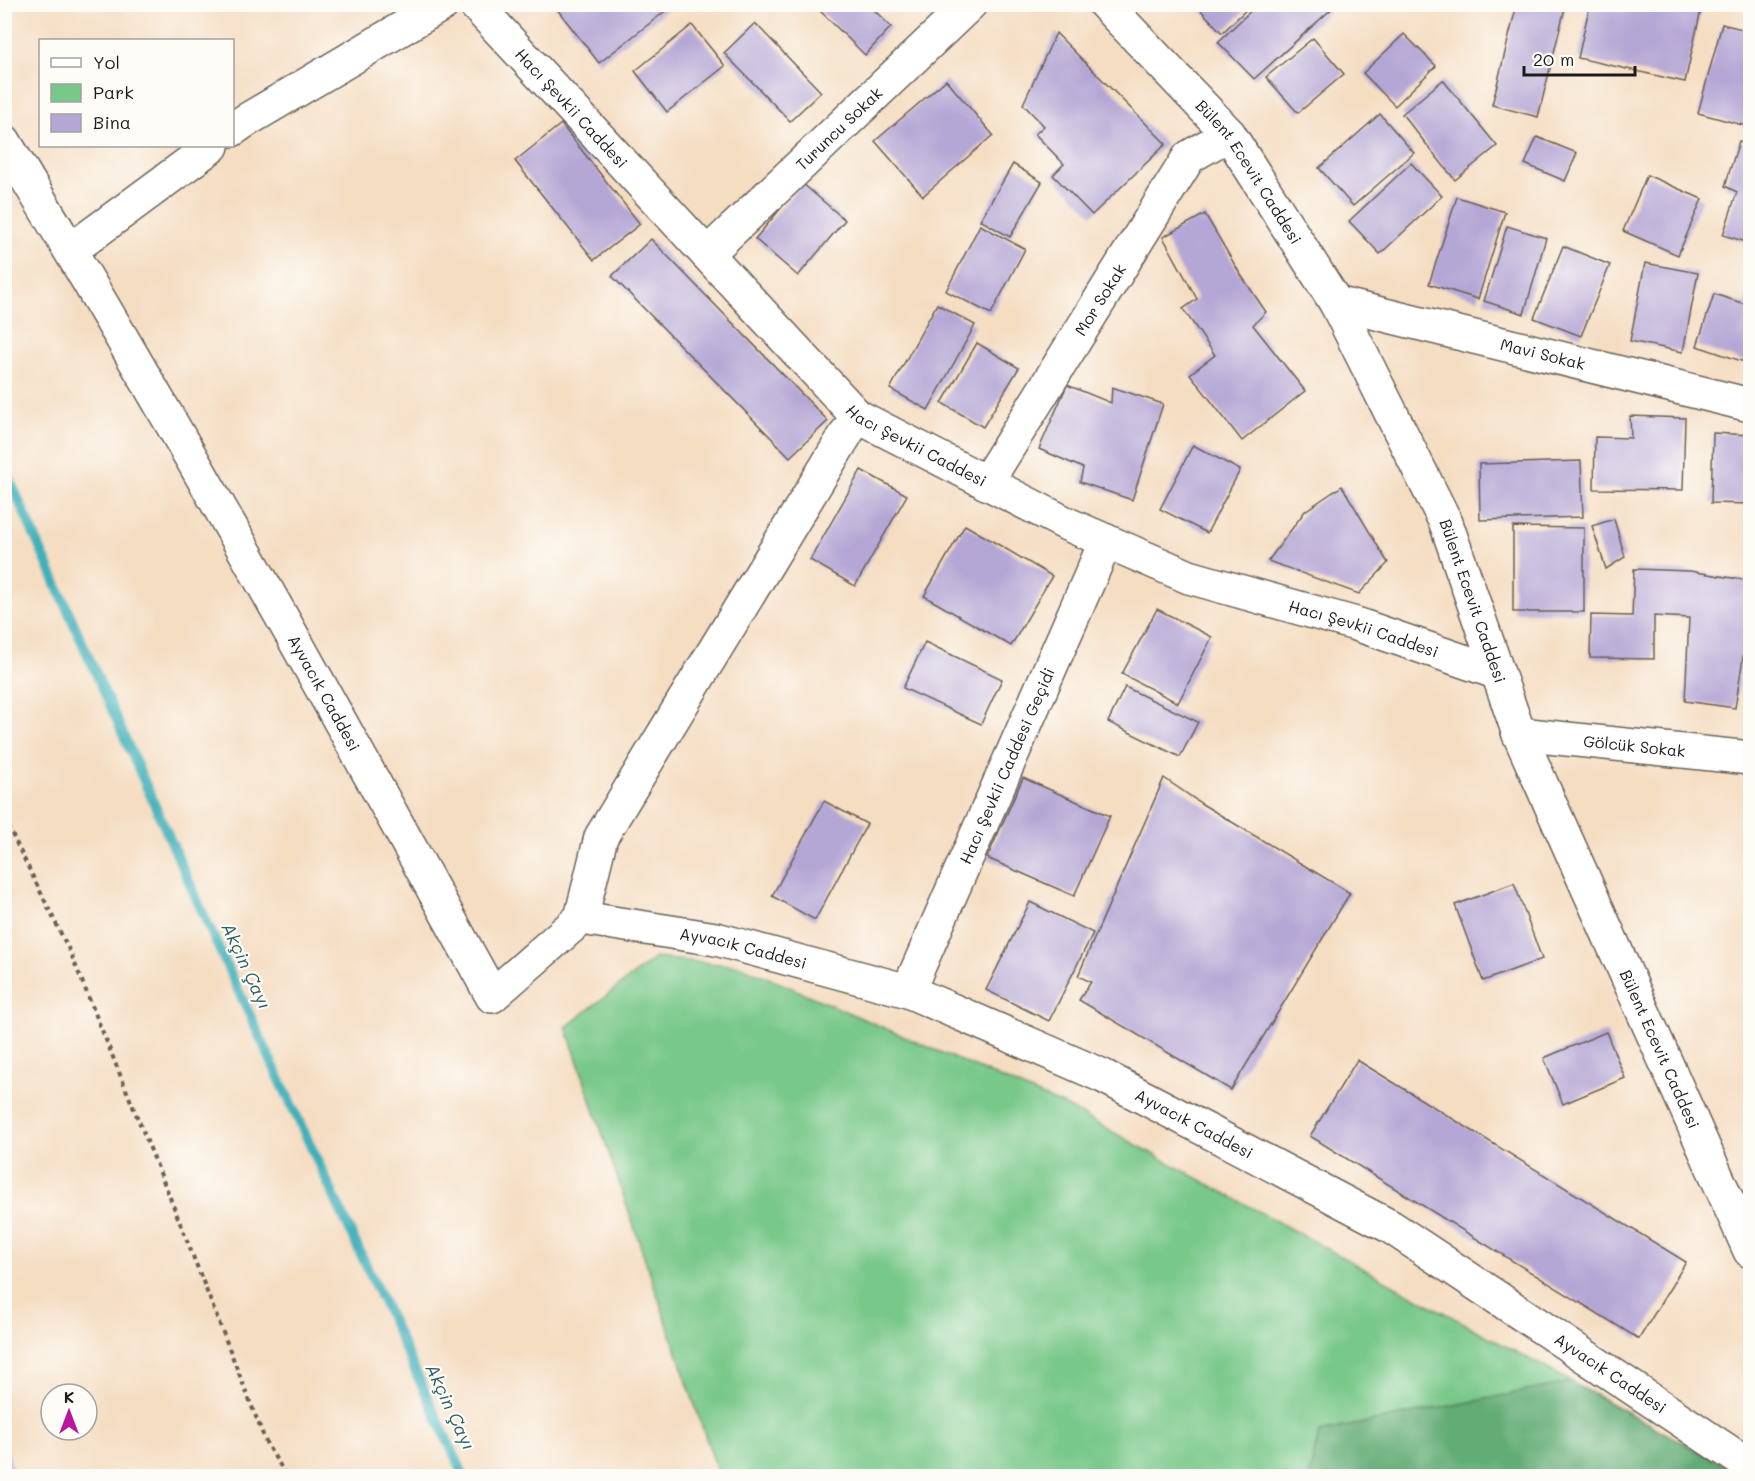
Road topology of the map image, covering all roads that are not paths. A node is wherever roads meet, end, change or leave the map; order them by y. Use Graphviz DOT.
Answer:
graph roads {
  1 [pos="443,4"];
  2 [pos="476,4"];
  3 [pos="970,4"];
  4 [pos="1105,4"];
  5 [pos="234,129"];
  6 [pos="1229,134"];
  7 [pos="4,141"];
  8 [pos="211,147"];
  9 [pos="71,250"];
  10 [pos="707,254"];
  11 [pos="1336,303"];
  12 [pos="1750,405"];
  13 [pos="857,416"];
  14 [pos="986,483"];
  15 [pos="1106,541"];
  16 [pos="1498,673"];
  17 [pos="1519,734"];
  18 [pos="1750,759"];
  19 [pos="581,918"];
  20 [pos="908,990"];
  21 [pos="1750,1251"];
  22 [pos="1750,1466"];
  1 -- 5 [label="street"];
  2 -- 10 [label="street, Hacı Şevkii Caddesi"];
  3 -- 10 [label="street, Turuncu Sokak"];
  4 -- 6 [label="street, Bülent Ecevit Caddesi"];
  6 -- 11 [label="street, Bülent Ecevit Caddesi"];
  6 -- 14 [label="street, Mor Sokak"];
  7 -- 9 [label="street"];
  8 -- 9 [label="street"];
  9 -- 19 [label="street, Ayvacık Caddesi"];
  10 -- 13 [label="street, Hacı Şevkii Caddesi"];
  11 -- 12 [label="street, Mavi Sokak"];
  11 -- 16 [label="street, Bülent Ecevit Caddesi"];
  13 -- 14 [label="street, Hacı Şevkii Caddesi"];
  13 -- 19 [label="street"];
  14 -- 15 [label="street, Hacı Şevkii Caddesi"];
  15 -- 16 [label="street, Hacı Şevkii Caddesi"];
  15 -- 20 [label="street, Hacı Şevkii Caddesi Geçidi"];
  16 -- 17 [label="street, Bülent Ecevit Caddesi"];
  17 -- 18 [label="street, Gölcük Sokak"];
  17 -- 21 [label="street, Bülent Ecevit Caddesi"];
  19 -- 20 [label="street, Ayvacık Caddesi"];
  20 -- 22 [label="street, Ayvacık Caddesi"];
}
